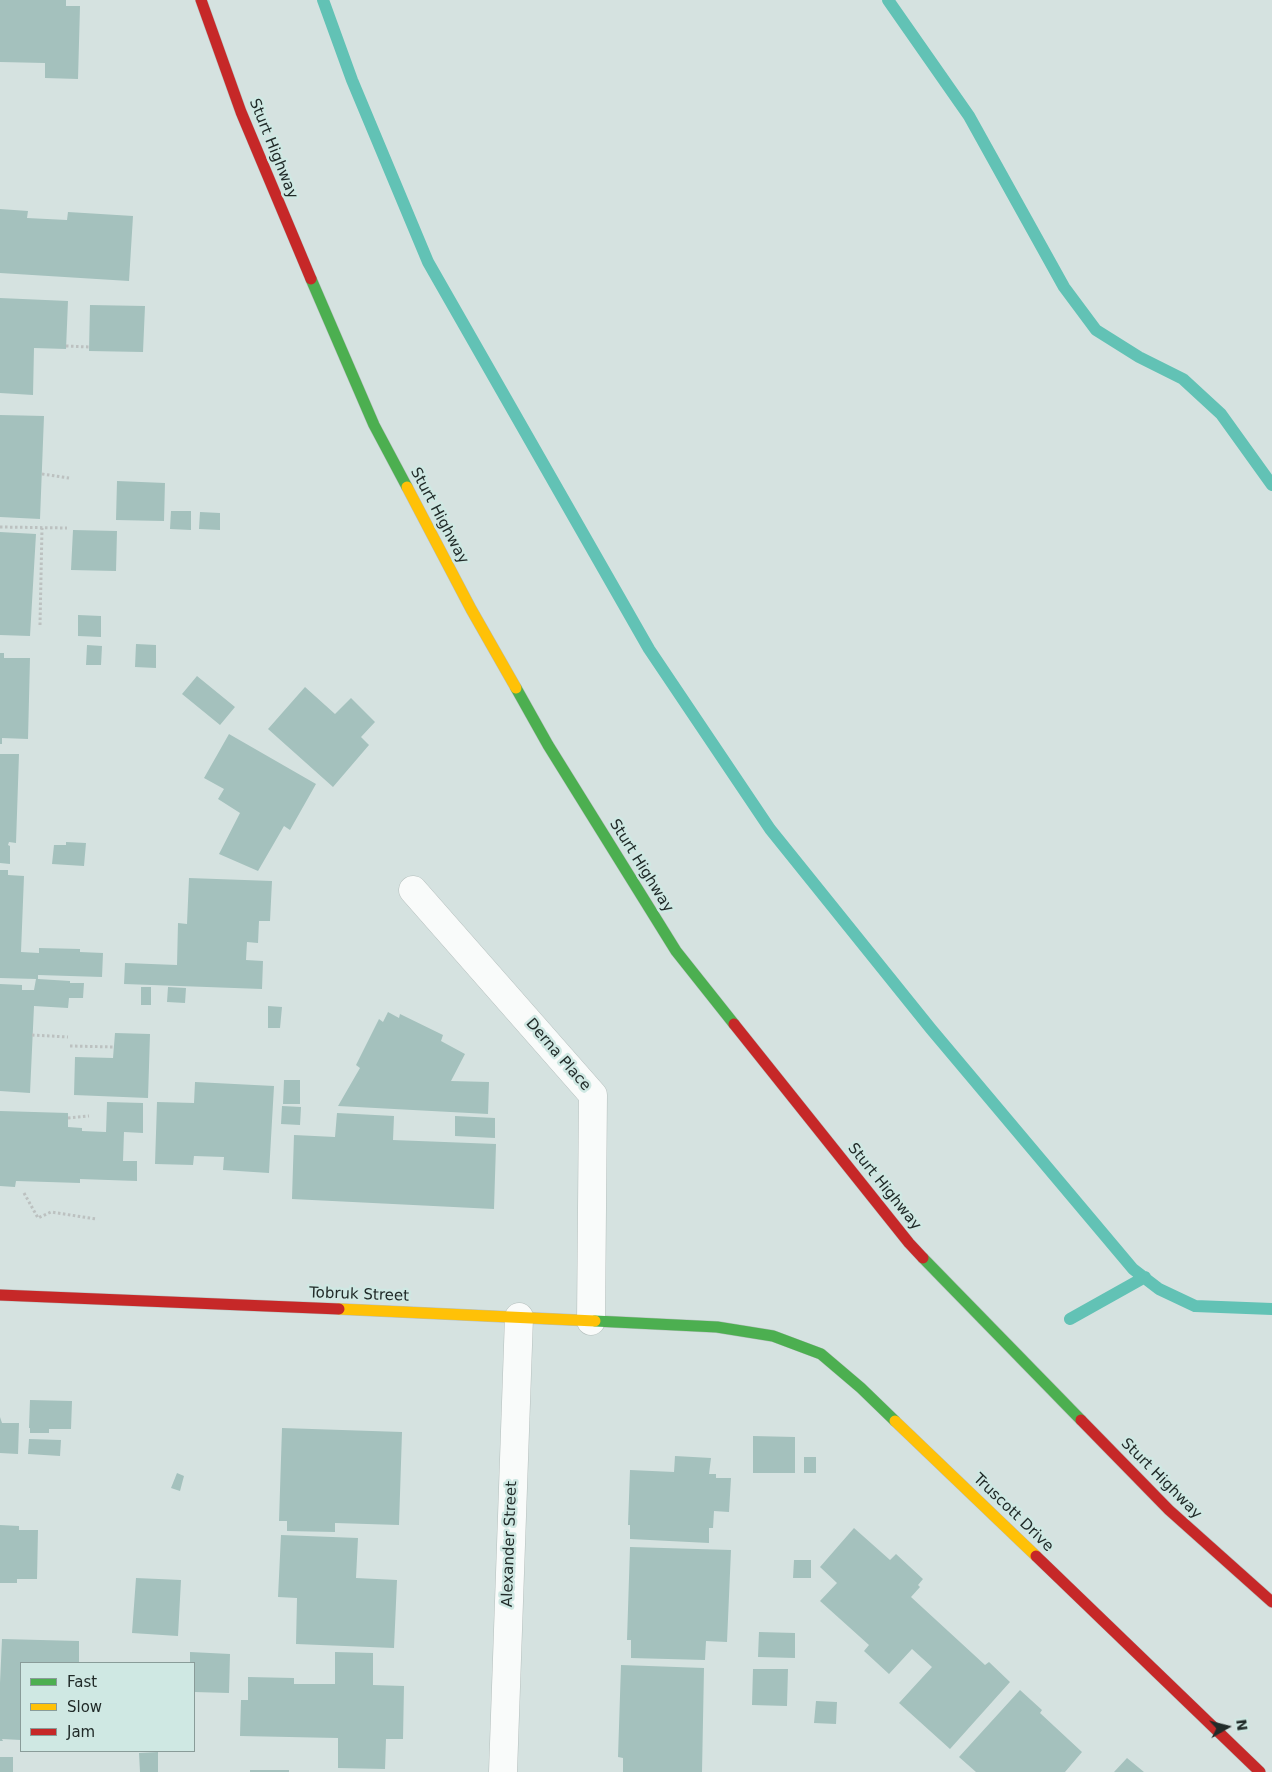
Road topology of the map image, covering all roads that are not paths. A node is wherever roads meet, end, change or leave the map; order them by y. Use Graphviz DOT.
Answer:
graph roads {
  1 [pos="201,0"];
  2 [pos="413,890"];
  3 [pos="0,1295"];
  4 [pos="518,1317"];
  5 [pos="591,1321"];
  6 [pos="717,1327"];
  7 [pos="1272,1602"];
  8 [pos="503,1772"];
  9 [pos="1260,1772"];
  1 -- 7 [label="main road, Sturt Highway"];
  2 -- 5 [label="street, Derna Place"];
  3 -- 4 [label="main road, Tobruk Street"];
  4 -- 5 [label="main road, Tobruk Street"];
  4 -- 8 [label="street, Alexander Street"];
  5 -- 6 [label="main road, Tobruk Street"];
  6 -- 9 [label="main road, Truscott Drive"];
}
